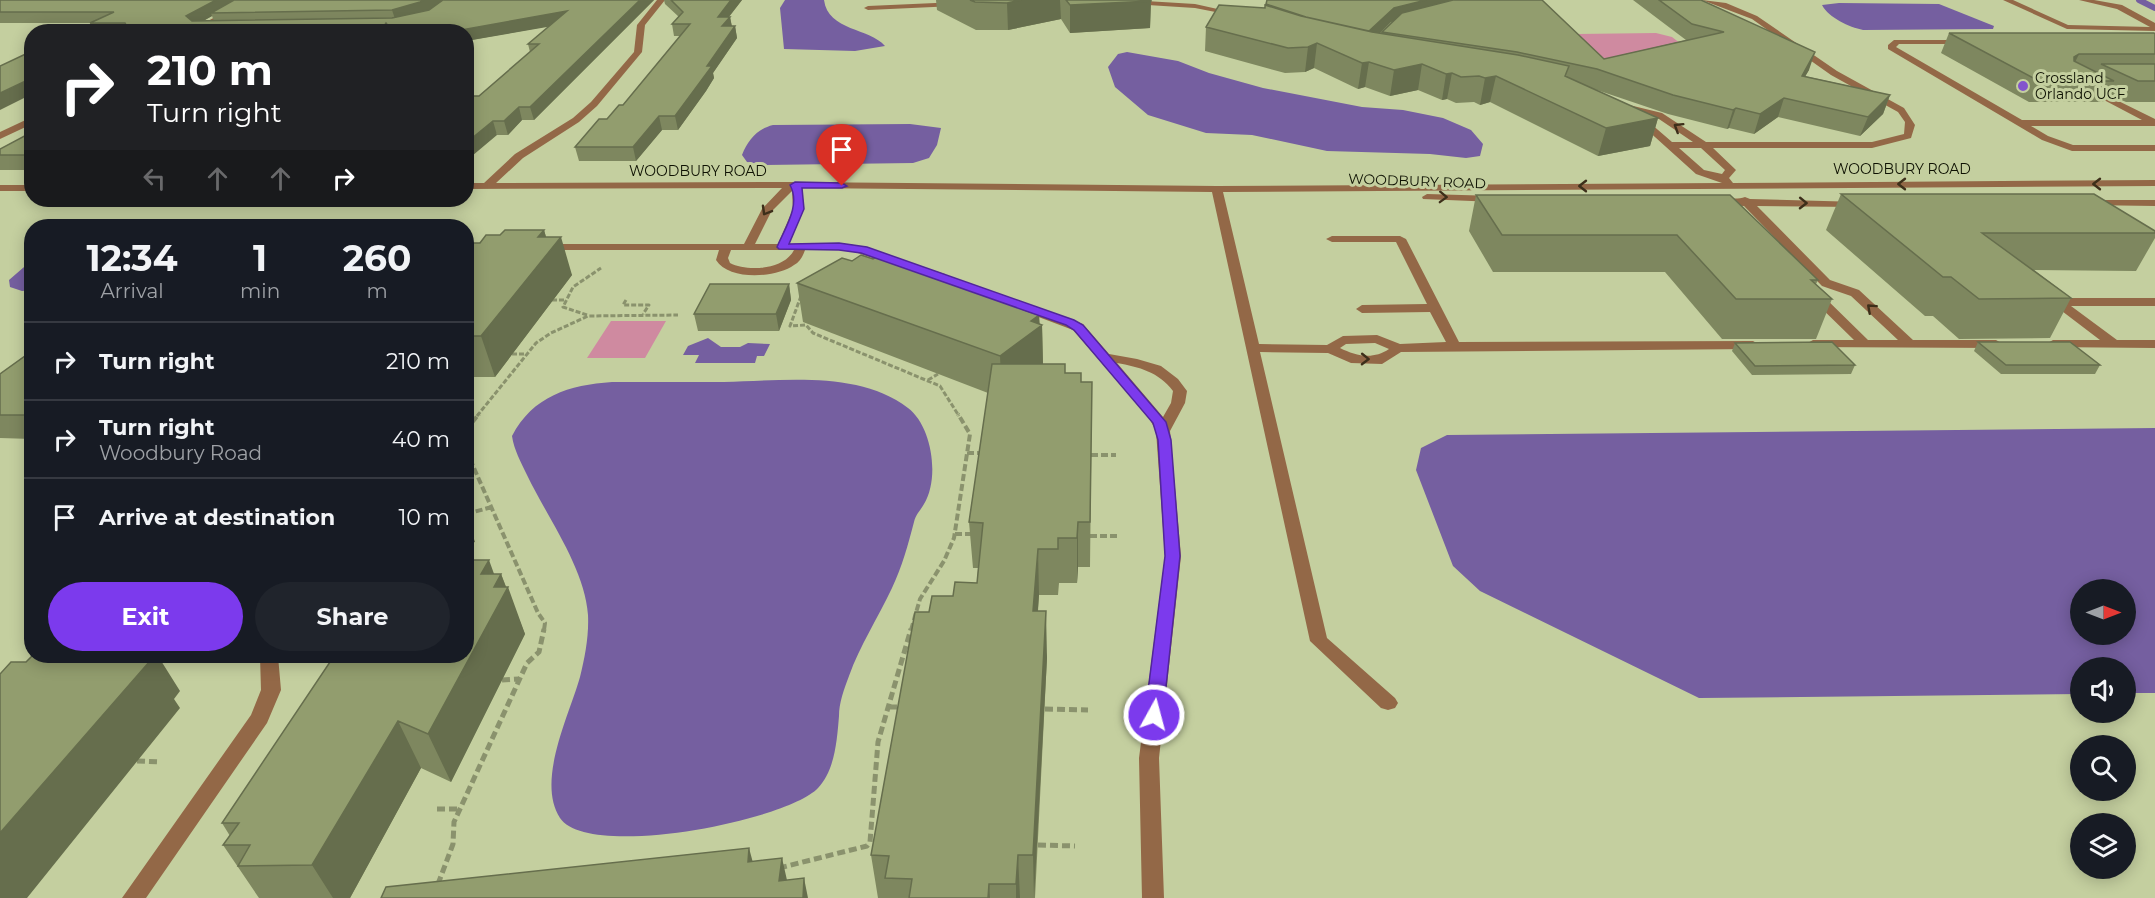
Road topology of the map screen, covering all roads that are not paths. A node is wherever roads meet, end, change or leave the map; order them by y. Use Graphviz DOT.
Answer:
graph roads {
  1 [pos="251,0"];
  2 [pos="661,0"];
  3 [pos="1706,0"];
  4 [pos="2007,0"];
  5 [pos="2083,0"];
  6 [pos="1122,2"];
  7 [pos="968,3"];
  8 [pos="868,8"];
  9 [pos="1246,17"];
  10 [pos="206,24"];
  11 [pos="2155,27"];
  12 [pos="1973,42"];
  13 [pos="2080,85"];
  14 [pos="1613,101"];
  15 [pos="1638,110"];
  16 [pos="2020,123"];
  17 [pos="2155,123"];
  18 [pos="24,124"];
  19 [pos="0,136"];
  20 [pos="1672,145"];
  21 [pos="1704,145"];
  22 [pos="2155,148"];
  23 [pos="1727,182"];
  24 [pos="2155,183"];
  25 [pos="795,185"];
  26 [pos="474,186"];
  27 [pos="487,186"];
  28 [pos="0,188"];
  29 [pos="24,188"];
  30 [pos="1217,189"];
  31 [pos="1512,200"];
  32 [pos="1701,202"];
  33 [pos="1748,202"];
  34 [pos="2082,203"];
  35 [pos="2155,203"];
  36 [pos="1870,204"];
  37 [pos="1332,239"];
  38 [pos="527,247"];
  39 [pos="727,247"];
  40 [pos="748,247"];
  41 [pos="782,247"];
  42 [pos="801,247"];
  43 [pos="950,280"];
  44 [pos="1826,284"];
  45 [pos="994,296"];
  46 [pos="2155,302"];
  47 [pos="1435,308"];
  48 [pos="1362,309"];
  49 [pos="1771,344"];
  50 [pos="1795,344"];
  51 [pos="1865,344"];
  52 [pos="1910,344"];
  53 [pos="2012,344"];
  54 [pos="2035,344"];
  55 [pos="2155,344"];
  56 [pos="2115,345"];
  57 [pos="1454,346"];
  58 [pos="1252,348"];
  59 [pos="1398,348"];
  60 [pos="1330,349"];
  61 [pos="1104,357"];
  62 [pos="1163,431"];
  63 [pos="269,663"];
  64 [pos="1388,703"];
  65 [pos="133,898"];
  66 [pos="1153,898"];
  1 -- 10 [label="street"];
  2 -- 27 [label="street"];
  3 -- 21 [label="street"];
  4 -- 11 [label="street"];
  5 -- 11 [label="street"];
  6 -- 9 [label="street"];
  7 -- 8 [label="street"];
  12 -- 16 [label="street"];
  13 -- 17 [label="street"];
  14 -- 15 [label="street"];
  15 -- 20 [label="street"];
  21 -- 15 [label="street, one-way"];
  16 -- 17 [label="street"];
  16 -- 22 [label="street"];
  18 -- 19 [label="street"];
  20 -- 21 [label="street"];
  20 -- 23 [label="street"];
  21 -- 23 [label="street"];
  24 -- 23 [label="street, WOODBURY ROAD, one-way"];
  23 -- 30 [label="street, WOODBURY ROAD, one-way"];
  23 -- 33 [label="street"];
  25 -- 27 [label="street, WOODBURY ROAD"];
  25 -- 30 [label="street, WOODBURY ROAD"];
  25 -- 40 [label="street, one-way"];
  25 -- 41 [label="street"];
  26 -- 27 [label="street, WOODBURY ROAD"];
  28 -- 29 [label="street"];
  30 -- 31 [label="street, WOODBURY ROAD, one-way"];
  30 -- 58 [label="street"];
  32 -- 33 [label="street"];
  33 -- 36 [label="street, one-way"];
  33 -- 44 [label="street"];
  34 -- 35 [label="street"];
  37 -- 47 [label="street"];
  38 -- 39 [label="street"];
  39 -- 40 [label="street"];
  39 -- 42 [label="street"];
  40 -- 41 [label="street"];
  41 -- 42 [label="street"];
  42 -- 43 [label="street"];
  44 -- 51 [label="street"];
  52 -- 44 [label="street, one-way"];
  45 -- 61 [label="street"];
  46 -- 56 [label="street"];
  47 -- 48 [label="street"];
  47 -- 57 [label="street"];
  49 -- 57 [label="street"];
  50 -- 51 [label="street"];
  51 -- 52 [label="street"];
  52 -- 53 [label="street"];
  54 -- 56 [label="street"];
  55 -- 56 [label="street"];
  57 -- 59 [label="street"];
  58 -- 60 [label="street"];
  58 -- 64 [label="street"];
  59 -- 60 [label="street"];
  60 -- 59 [label="street, one-way"];
  61 -- 62 [label="street"];
  61 -- 62 [label="street"];
  62 -- 66 [label="street"];
  63 -- 65 [label="street"];
}
